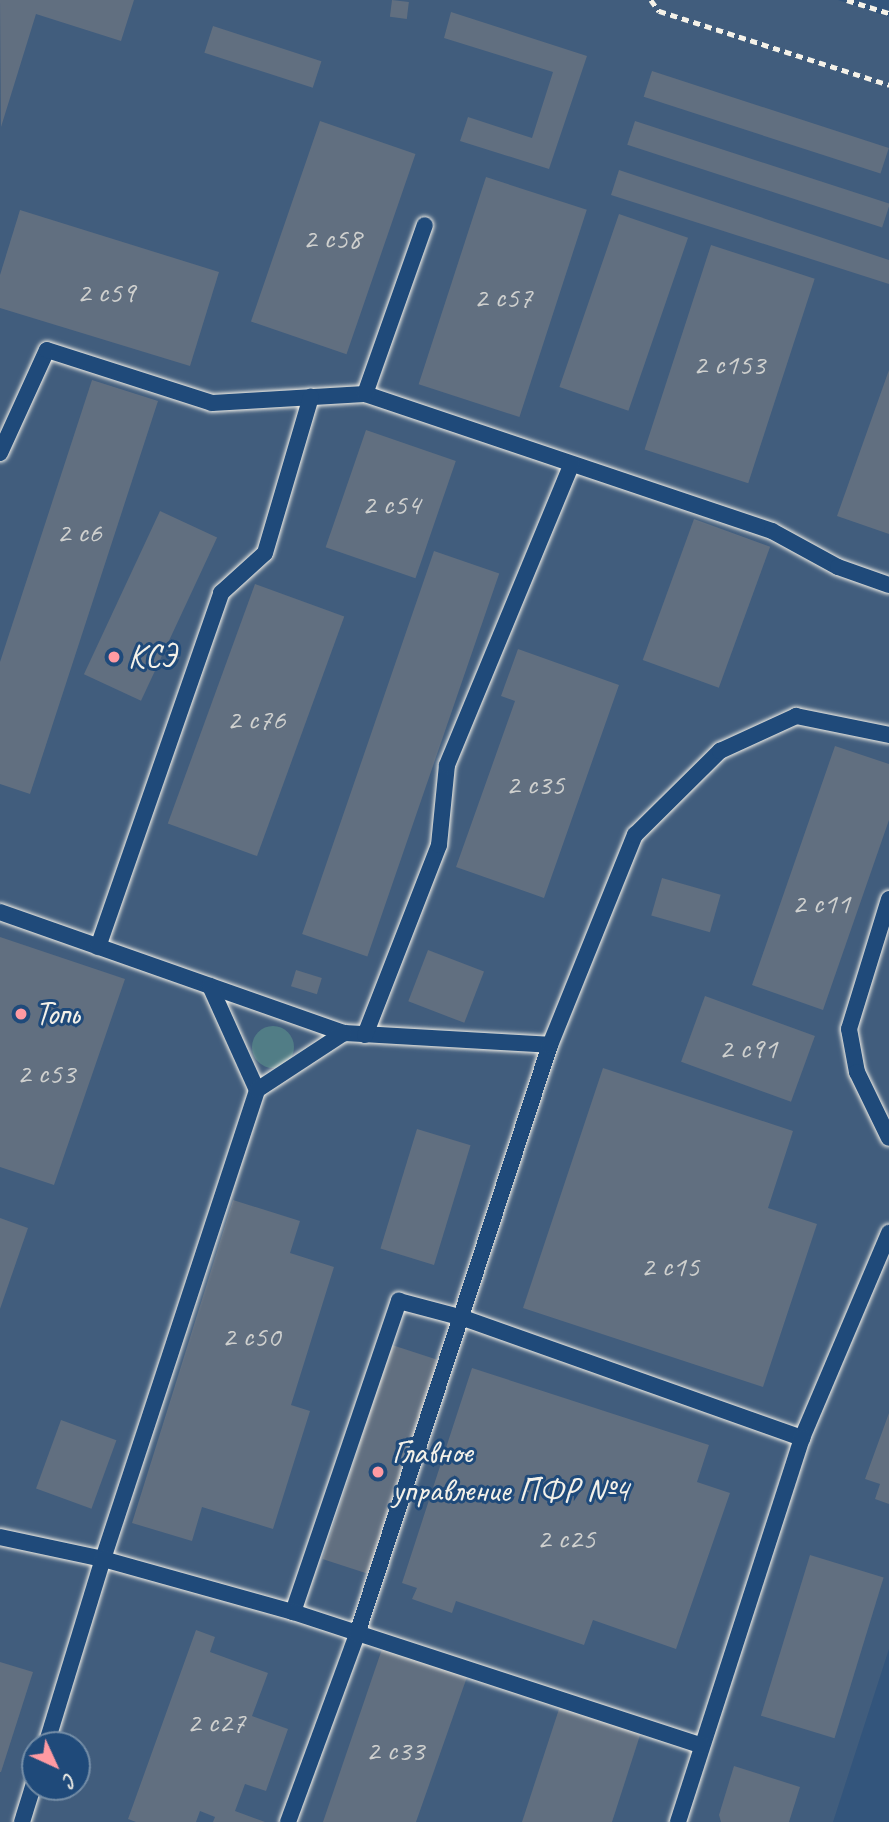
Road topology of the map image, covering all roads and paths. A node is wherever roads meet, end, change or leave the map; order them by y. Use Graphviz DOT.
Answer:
graph roads {
  1 [pos="651,0"];
  2 [pos="847,0"];
  3 [pos="889,13"];
  4 [pos="889,85"];
  5 [pos="425,225"];
  6 [pos="365,394"];
  7 [pos="311,397"];
  8 [pos="0,453"];
  9 [pos="571,465"];
  10 [pos="889,585"];
  11 [pos="889,735"];
  12 [pos="889,899"];
  13 [pos="0,912"];
  14 [pos="98,947"];
  15 [pos="210,986"];
  16 [pos="344,1033"];
  17 [pos="365,1035"];
  18 [pos="551,1045"];
  19 [pos="257,1090"];
  20 [pos="889,1138"];
  21 [pos="889,1233"];
  22 [pos="463,1318"];
  23 [pos="802,1438"];
  24 [pos="0,1537"];
  25 [pos="103,1559"];
  26 [pos="293,1612"];
  27 [pos="356,1634"];
  28 [pos="50,1731"];
  29 [pos="702,1746"];
  30 [pos="28,1801"];
  31 [pos="22,1822"];
  32 [pos="288,1822"];
  33 [pos="678,1822"];
  1 -- 4 [label="path"];
  2 -- 3 [label="path"];
  5 -- 6 [label="lane"];
  6 -- 7 [label="lane"];
  6 -- 9 [label="lane"];
  7 -- 8 [label="lane"];
  7 -- 14 [label="lane"];
  9 -- 10 [label="lane"];
  9 -- 17 [label="lane"];
  11 -- 18 [label="lane"];
  12 -- 20 [label="lane"];
  13 -- 14 [label="lane"];
  14 -- 15 [label="lane"];
  15 -- 16 [label="lane"];
  15 -- 19 [label="lane"];
  16 -- 17 [label="lane"];
  16 -- 19 [label="lane"];
  17 -- 18 [label="lane"];
  18 -- 22 [label="lane"];
  19 -- 25 [label="lane"];
  21 -- 23 [label="lane"];
  22 -- 23 [label="lane"];
  22 -- 26 [label="lane"];
  22 -- 27 [label="lane"];
  23 -- 29 [label="lane"];
  24 -- 25 [label="lane"];
  25 -- 26 [label="lane"];
  25 -- 28 [label="lane"];
  26 -- 27 [label="lane"];
  27 -- 29 [label="lane"];
  27 -- 32 [label="lane"];
  29 -- 33 [label="lane"];
  30 -- 31 [label="lane"];
}
